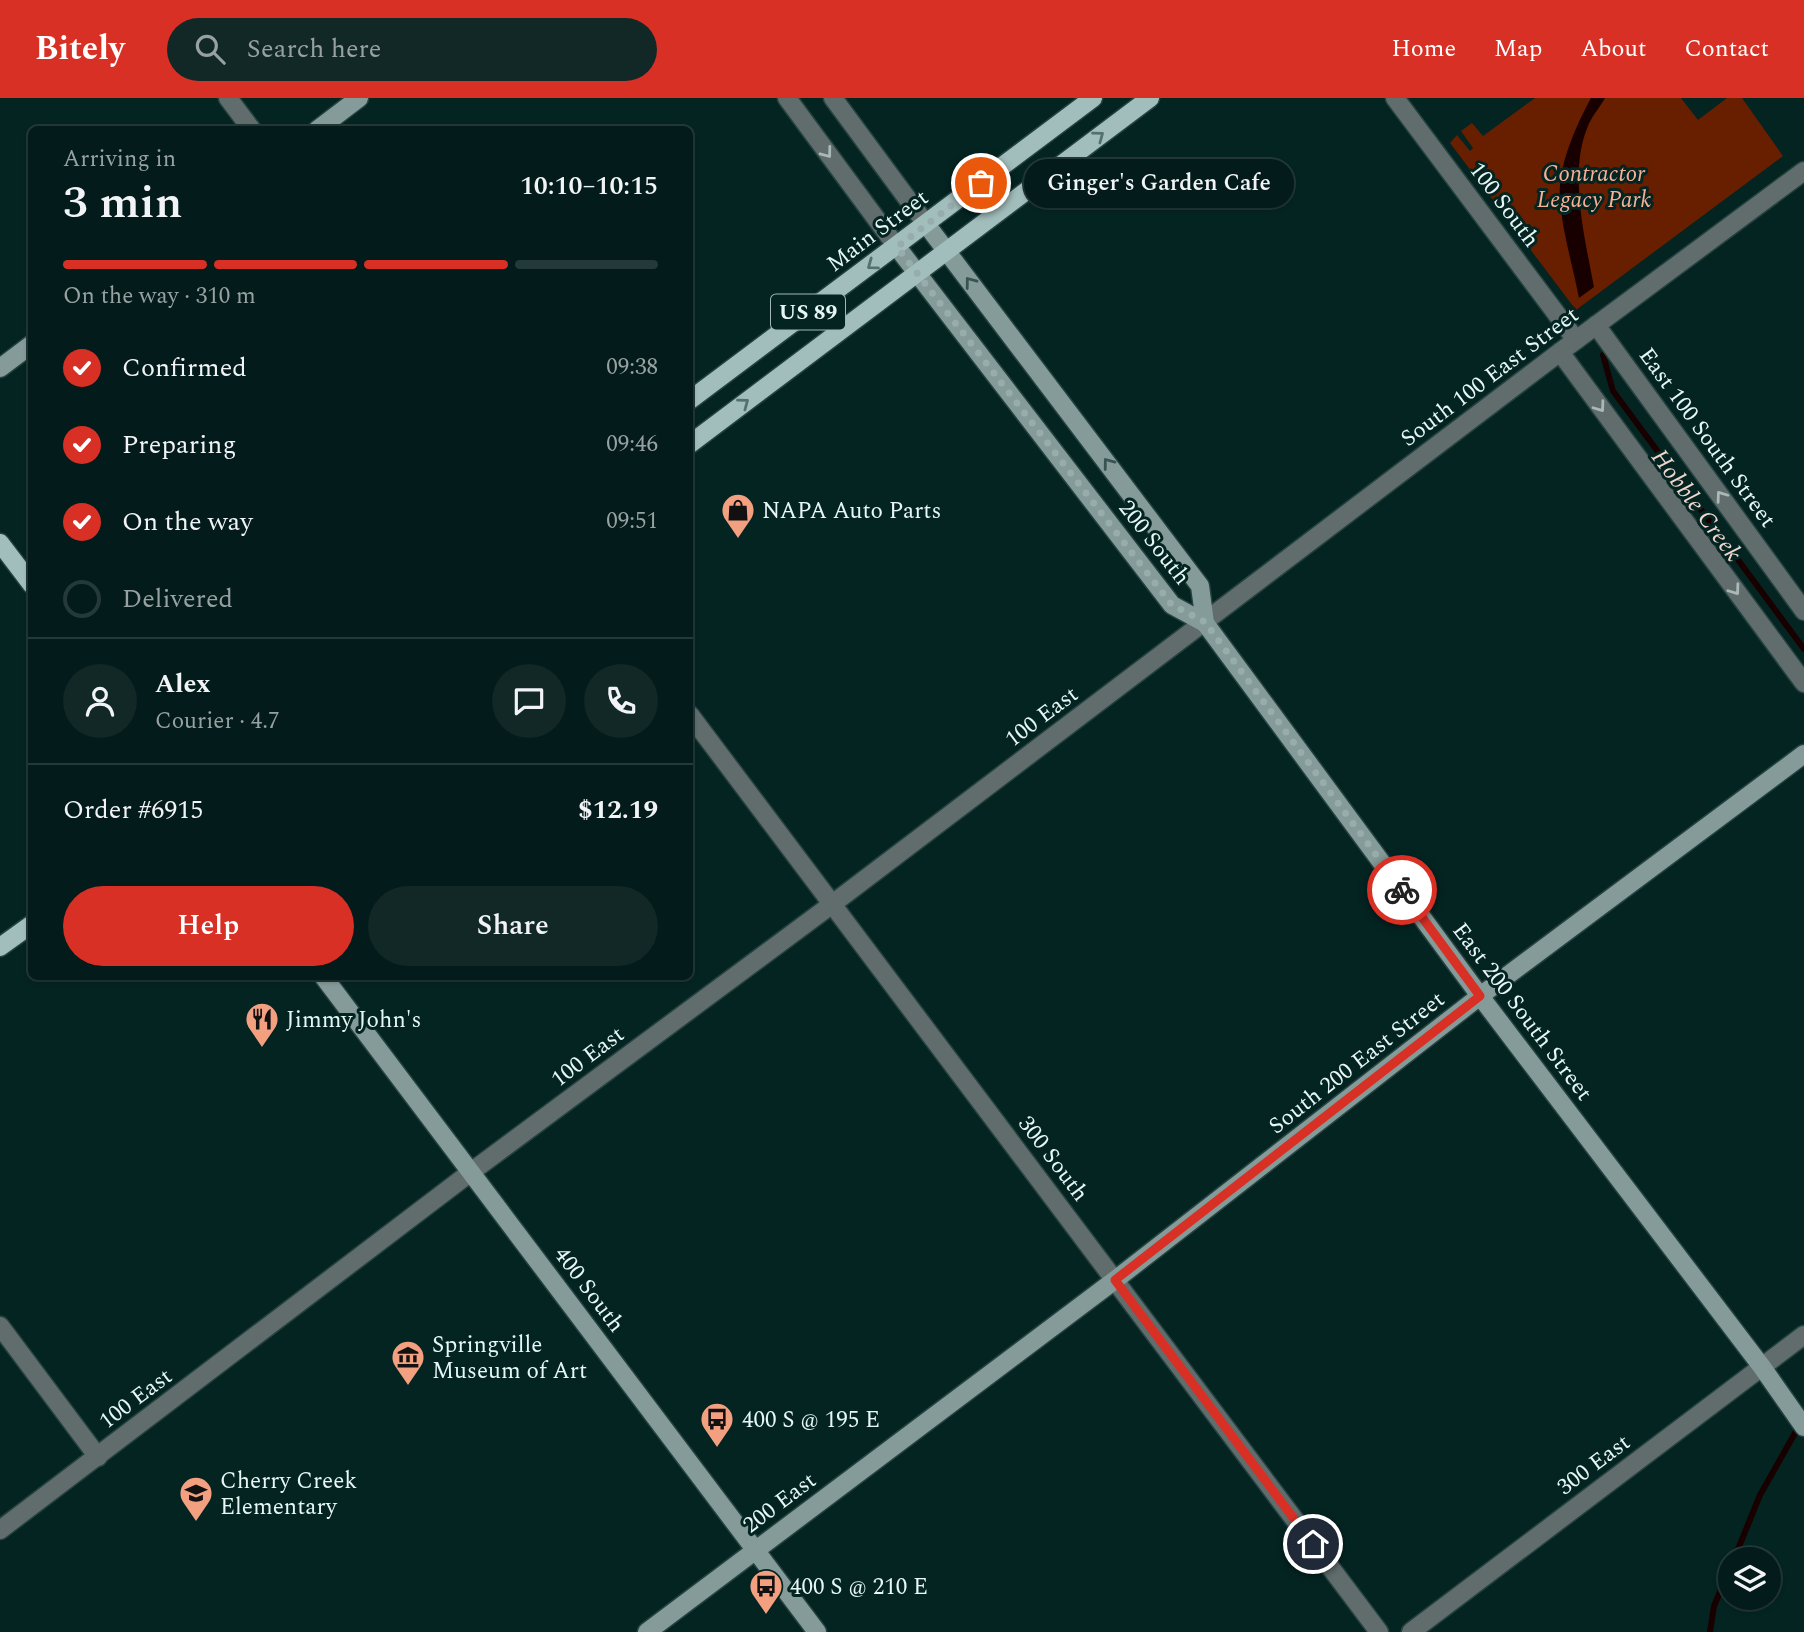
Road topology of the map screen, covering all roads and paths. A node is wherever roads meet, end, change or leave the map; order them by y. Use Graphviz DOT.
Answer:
graph roads {
  1 [pos="228,98"];
  2 [pos="359,98"];
  3 [pos="787,98"];
  4 [pos="833,98"];
  5 [pos="1093,98"];
  6 [pos="1150,98"];
  7 [pos="1395,98"];
  8 [pos="249,126"];
  9 [pos="322,126"];
  10 [pos="1804,171"];
  11 [pos="926,224"];
  12 [pos="897,247"];
  13 [pos="947,250"];
  14 [pos="917,273"];
  15 [pos="1596,325"];
  16 [pos="1576,340"];
  17 [pos="28,347"];
  18 [pos="1560,352"];
  19 [pos="0,368"];
  20 [pos="693,398"];
  21 [pos="693,442"];
  22 [pos="0,543"];
  23 [pos="28,580"];
  24 [pos="1804,611"];
  25 [pos="1205,622"];
  26 [pos="1804,683"];
  27 [pos="693,719"];
  28 [pos="1804,754"];
  29 [pos="831,905"];
  30 [pos="28,927"];
  31 [pos="0,947"];
  32 [pos="326,980"];
  33 [pos="1480,996"];
  34 [pos="471,1172"];
  35 [pos="1115,1280"];
  36 [pos="0,1326"];
  37 [pos="1804,1335"];
  38 [pos="1762,1367"];
  39 [pos="941,1412"];
  40 [pos="1800,1422"];
  41 [pos="98,1457"];
  42 [pos="0,1530"];
  43 [pos="757,1550"];
  44 [pos="647,1632"];
  45 [pos="817,1632"];
  46 [pos="1379,1632"];
  47 [pos="1411,1632"];
  1 -- 8 [label="street"];
  2 -- 9 [label="street"];
  3 -- 12 [label="street, 200 South, one-way"];
  4 -- 11 [label="street, 200 South"];
  5 -- 11 [label="main road, Main Street / US 89"];
  13 -- 6 [label="main road, US 89, one-way"];
  7 -- 16 [label="street, 100 South"];
  10 -- 15 [label="street, South 100 East Street"];
  11 -- 12 [label="main road, Main Street / US 89"];
  11 -- 13 [label="street, 200 South"];
  12 -- 14 [label="street, 200 South"];
  12 -- 20 [label="main road, Main Street / US 89, one-way"];
  13 -- 14 [label="main road, US 89"];
  25 -- 13 [label="street, 200 South, one-way"];
  21 -- 14 [label="main road, US 89, one-way"];
  14 -- 25 [label="street, 200 South"];
  15 -- 16 [label="street, South 100 East Street"];
  24 -- 15 [label="street, East 100 South Street, one-way"];
  16 -- 18 [label="street, South 100 East Street"];
  17 -- 19 [label="street"];
  18 -- 25 [label="street, South 100 East Street"];
  18 -- 26 [label="street, one-way"];
  22 -- 23 [label="main road"];
  25 -- 29 [label="street, 100 East"];
  25 -- 33 [label="street, East 200 South Street"];
  27 -- 29 [label="street, 300 South"];
  28 -- 33 [label="street, South 200 East Street"];
  29 -- 34 [label="street, 100 East"];
  29 -- 35 [label="street, 300 South"];
  30 -- 31 [label="main road"];
  32 -- 34 [label="street, 400 South"];
  33 -- 35 [label="street, South 200 East Street"];
  33 -- 38 [label="street, East 200 South Street"];
  34 -- 41 [label="street, 100 East"];
  34 -- 43 [label="street, 400 South"];
  35 -- 39 [label="street, South 200 East Street"];
  35 -- 46 [label="street, 300 South"];
  36 -- 41 [label="street"];
  37 -- 38 [label="street, 300 East"];
  38 -- 40 [label="street, East 200 South Street"];
  38 -- 47 [label="street, 300 East"];
  39 -- 43 [label="street, 200 East"];
  41 -- 42 [label="street, 100 East"];
  43 -- 44 [label="street, 200 East"];
  43 -- 45 [label="street, 400 South"];
}
